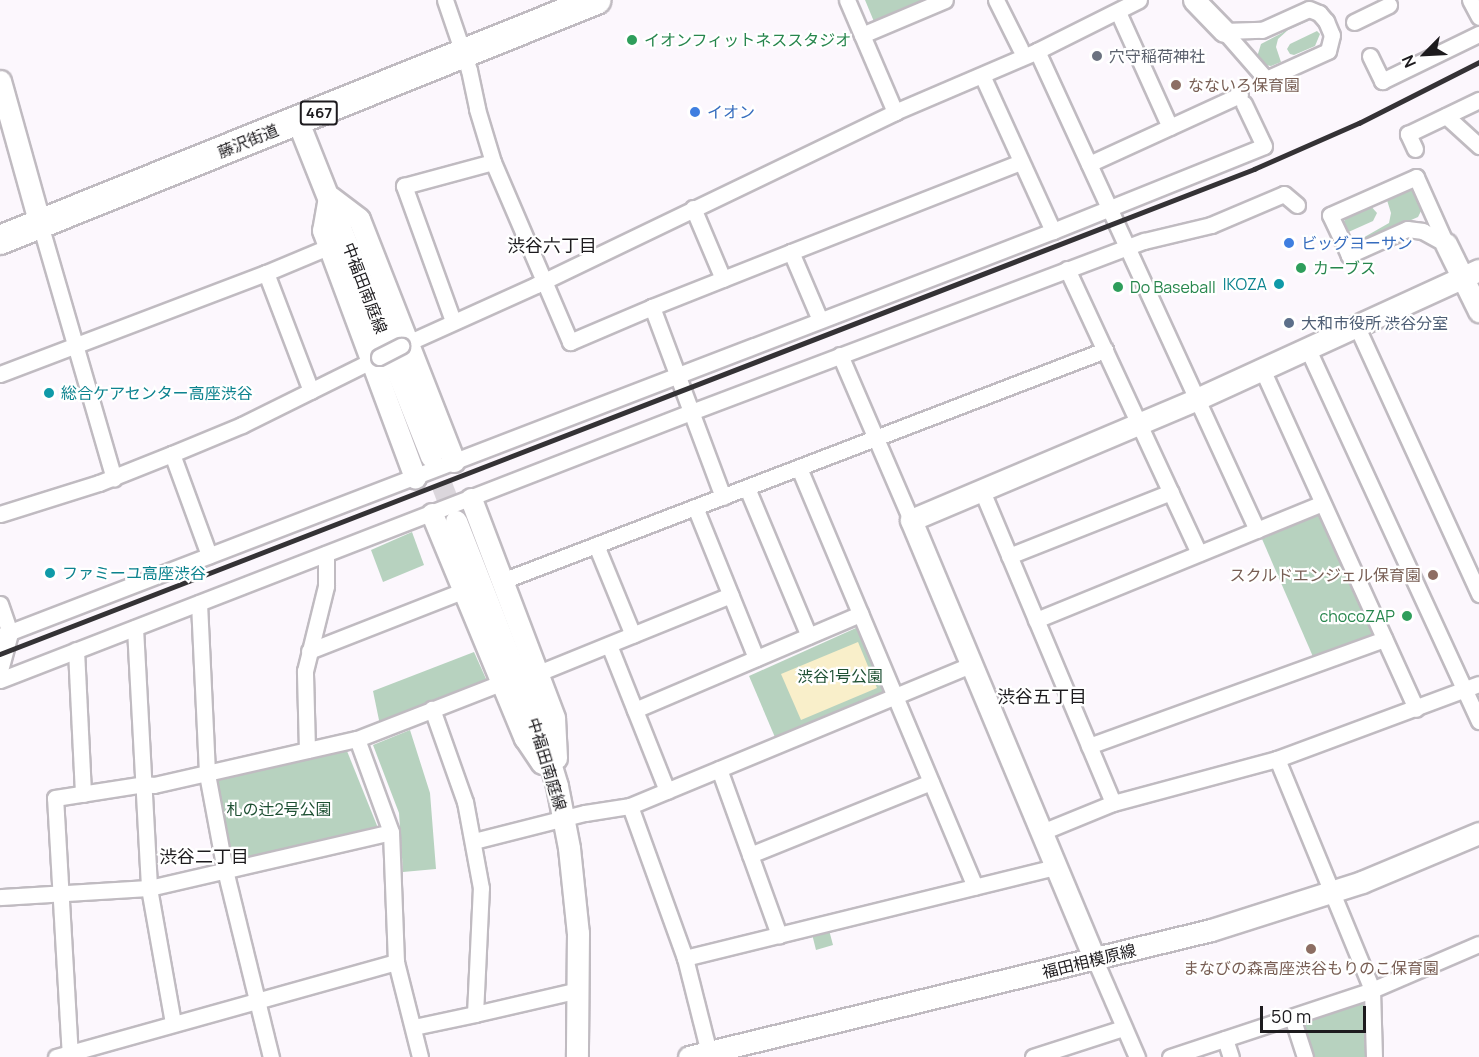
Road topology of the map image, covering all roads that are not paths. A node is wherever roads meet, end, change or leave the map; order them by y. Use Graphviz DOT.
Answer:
graph roads {
  1 [pos="445,0"];
  2 [pos="596,0"];
  3 [pos="848,0"];
  4 [pos="945,0"];
  5 [pos="996,0"];
  6 [pos="1139,0"];
  7 [pos="1194,0"];
  8 [pos="1470,0"];
  9 [pos="1391,2"];
  10 [pos="1118,12"];
  11 [pos="1479,17"];
  12 [pos="1354,22"];
  13 [pos="1262,30"];
  14 [pos="1224,32"];
  15 [pos="1479,34"];
  16 [pos="862,35"];
  17 [pos="1020,48"];
  18 [pos="1037,51"];
  19 [pos="463,54"];
  20 [pos="1370,56"];
  21 [pos="1252,63"];
  22 [pos="982,75"];
  23 [pos="0,81"];
  24 [pos="1479,100"];
  25 [pos="3,109"];
  26 [pos="895,112"];
  27 [pos="1446,116"];
  28 [pos="298,122"];
  29 [pos="1170,127"];
  30 [pos="1479,146"];
  31 [pos="1415,149"];
  32 [pos="493,162"];
  33 [pos="1021,162"];
  34 [pos="1089,164"];
  35 [pos="329,197"];
  36 [pos="1429,204"];
  37 [pos="1297,205"];
  38 [pos="693,208"];
  39 [pos="1110,210"];
  40 [pos="40,224"];
  41 [pos="1407,229"];
  42 [pos="1053,231"];
  43 [pos="0,240"];
  44 [pos="1446,244"];
  45 [pos="1127,247"];
  46 [pos="323,249"];
  47 [pos="791,252"];
  48 [pos="1067,269"];
  49 [pos="266,273"];
  50 [pos="1470,273"];
  51 [pos="723,279"];
  52 [pos="544,280"];
  53 [pos="652,307"];
  54 [pos="1479,311"];
  55 [pos="820,320"];
  56 [pos="453,321"];
  57 [pos="1357,327"];
  58 [pos="404,345"];
  59 [pos="76,346"];
  60 [pos="1105,350"];
  61 [pos="840,355"];
  62 [pos="1311,356"];
  63 [pos="376,358"];
  64 [pos="1262,369"];
  65 [pos="0,374"];
  66 [pos="677,375"];
  67 [pos="311,391"];
  68 [pos="1197,399"];
  69 [pos="691,412"];
  70 [pos="1140,423"];
  71 [pos="876,439"];
  72 [pos="172,454"];
  73 [pos="431,456"];
  74 [pos="454,461"];
  75 [pos="799,468"];
  76 [pos="415,477"];
  77 [pos="114,478"];
  78 [pos="747,488"];
  79 [pos="982,491"];
  80 [pos="1171,492"];
  81 [pos="723,496"];
  82 [pos="471,499"];
  83 [pos="1323,503"];
  84 [pos="695,507"];
  85 [pos="0,514"];
  86 [pos="432,514"];
  87 [pos="911,520"];
  88 [pos="456,521"];
  89 [pos="1257,530"];
  90 [pos="596,545"];
  91 [pos="1199,553"];
  92 [pos="326,554"];
  93 [pos="209,555"];
  94 [pos="1009,556"];
  95 [pos="502,581"];
  96 [pos="465,590"];
  97 [pos="1479,594"];
  98 [pos="731,595"];
  99 [pos="199,603"];
  100 [pos="0,604"];
  101 [pos="860,614"];
  102 [pos="1036,620"];
  103 [pos="135,628"];
  104 [pos="5,635"];
  105 [pos="633,635"];
  106 [pos="810,636"];
  107 [pos="1384,639"];
  108 [pos="609,645"];
  109 [pos="76,650"];
  110 [pos="309,651"];
  111 [pos="756,658"];
  112 [pos="972,665"];
  113 [pos="0,670"];
  114 [pos="536,674"];
  115 [pos="0,680"];
  116 [pos="502,682"];
  117 [pos="1472,687"];
  118 [pos="895,697"];
  119 [pos="432,709"];
  120 [pos="1416,709"];
  121 [pos="635,710"];
  122 [pos="1479,721"];
  123 [pos="357,739"];
  124 [pos="1089,746"];
  125 [pos="307,750"];
  126 [pos="1277,759"];
  127 [pos="719,769"];
  128 [pos="207,774"];
  129 [pos="931,782"];
  130 [pos="144,784"];
  131 [pos="557,786"];
  132 [pos="667,790"];
  133 [pos="83,794"];
  134 [pos="1113,803"];
  135 [pos="630,806"];
  136 [pos="564,819"];
  137 [pos="391,832"];
  138 [pos="1042,832"];
  139 [pos="1479,833"];
  140 [pos="474,841"];
  141 [pos="750,855"];
  142 [pos="1056,867"];
  143 [pos="225,870"];
  144 [pos="975,887"];
  145 [pos="150,888"];
  146 [pos="1332,891"];
  147 [pos="62,894"];
  148 [pos="0,897"];
  149 [pos="779,935"];
  150 [pos="1479,944"];
  151 [pos="685,958"];
  152 [pos="1095,960"];
  153 [pos="396,962"];
  154 [pos="579,990"];
  155 [pos="1372,990"];
  156 [pos="257,999"];
  157 [pos="475,1014"];
  158 [pos="1292,1017"];
  159 [pos="173,1023"];
  160 [pos="414,1027"];
  161 [pos="1123,1028"];
  162 [pos="1225,1039"];
  163 [pos="702,1055"];
  164 [pos="65,1056"];
  165 [pos="271,1057"];
  166 [pos="420,1057"];
  167 [pos="577,1057"];
  168 [pos="1033,1057"];
  169 [pos="1137,1057"];
  170 [pos="1170,1057"];
  171 [pos="1231,1057"];
  172 [pos="1305,1057"];
  173 [pos="1374,1057"];
  1 -- 19 [label="street"];
  2 -- 19 [label="highway, 藤沢街道 / 467"];
  3 -- 16 [label="street"];
  4 -- 16 [label="street"];
  5 -- 17 [label="street"];
  6 -- 10 [label="street"];
  7 -- 14 [label="street"];
  8 -- 11 [label="street"];
  9 -- 12 [label="street"];
  10 -- 18 [label="street"];
  10 -- 29 [label="street"];
  13 -- 14 [label="street"];
  13 -- 21 [label="street"];
  13 -- 21 [label="street"];
  14 -- 21 [label="street"];
  15 -- 20 [label="street"];
  16 -- 26 [label="street"];
  18 -- 22 [label="street"];
  18 -- 34 [label="street"];
  19 -- 28 [label="highway, 藤沢街道 / 467"];
  19 -- 32 [label="street"];
  22 -- 26 [label="street"];
  22 -- 33 [label="street"];
  23 -- 25 [label="street"];
  24 -- 27 [label="street"];
  25 -- 40 [label="street"];
  26 -- 38 [label="street"];
  27 -- 30 [label="street"];
  27 -- 31 [label="street"];
  28 -- 35 [label="street, 中福田南庭線"];
  28 -- 40 [label="highway, 藤沢街道 / 467"];
  29 -- 34 [label="street"];
  29 -- 39 [label="street"];
  32 -- 52 [label="street"];
  32 -- 56 [label="street"];
  33 -- 42 [label="street"];
  33 -- 47 [label="street"];
  34 -- 39 [label="street"];
  35 -- 58 [label="street"];
  35 -- 63 [label="street"];
  35 -- 73 [label="street, 中福田南庭線"];
  36 -- 41 [label="street"];
  36 -- 41 [label="street"];
  36 -- 44 [label="street"];
  37 -- 45 [label="street"];
  38 -- 51 [label="street"];
  38 -- 52 [label="street"];
  39 -- 42 [label="street"];
  39 -- 45 [label="street"];
  40 -- 43 [label="highway, 藤沢街道 / 467"];
  40 -- 59 [label="street"];
  41 -- 44 [label="street"];
  42 -- 55 [label="street"];
  44 -- 50 [label="street"];
  45 -- 48 [label="street"];
  45 -- 68 [label="street"];
  46 -- 49 [label="street"];
  47 -- 51 [label="street"];
  47 -- 55 [label="street"];
  48 -- 60 [label="street"];
  48 -- 61 [label="street"];
  49 -- 59 [label="street"];
  49 -- 67 [label="street"];
  50 -- 54 [label="street"];
  50 -- 57 [label="street"];
  51 -- 53 [label="street"];
  52 -- 53 [label="street"];
  52 -- 56 [label="street"];
  53 -- 66 [label="street"];
  55 -- 66 [label="street"];
  56 -- 58 [label="street"];
  57 -- 64 [label="street"];
  57 -- 97 [label="street"];
  58 -- 63 [label="street, bridge"];
  58 -- 74 [label="street"];
  59 -- 65 [label="street"];
  59 -- 77 [label="street"];
  60 -- 70 [label="street"];
  60 -- 71 [label="street"];
  61 -- 69 [label="street"];
  61 -- 71 [label="street"];
  62 -- 117 [label="street"];
  63 -- 67 [label="street"];
  63 -- 76 [label="street"];
  64 -- 68 [label="street"];
  64 -- 83 [label="street"];
  66 -- 69 [label="street"];
  66 -- 74 [label="street"];
  67 -- 72 [label="street"];
  68 -- 70 [label="street"];
  68 -- 89 [label="street"];
  69 -- 81 [label="street"];
  69 -- 82 [label="street"];
  70 -- 79 [label="street"];
  70 -- 80 [label="street"];
  71 -- 75 [label="street"];
  71 -- 87 [label="street"];
  72 -- 77 [label="street"];
  72 -- 93 [label="street"];
  74 -- 76 [label="street"];
  75 -- 78 [label="street"];
  75 -- 101 [label="street"];
  76 -- 93 [label="street"];
  77 -- 85 [label="street"];
  78 -- 81 [label="street"];
  78 -- 106 [label="street"];
  79 -- 87 [label="street"];
  79 -- 94 [label="street"];
  80 -- 91 [label="street"];
  80 -- 94 [label="street"];
  81 -- 84 [label="street"];
  82 -- 86 [label="street"];
  82 -- 95 [label="street"];
  83 -- 89 [label="street"];
  83 -- 107 [label="street"];
  84 -- 90 [label="street"];
  84 -- 98 [label="street"];
  86 -- 92 [label="street"];
  86 -- 96 [label="street"];
  87 -- 112 [label="street"];
  88 -- 131 [label="street, 中福田南庭線"];
  89 -- 91 [label="street"];
  90 -- 95 [label="street"];
  90 -- 105 [label="street"];
  91 -- 102 [label="street"];
  92 -- 99 [label="street"];
  92 -- 110 [label="street"];
  93 -- 104 [label="street"];
  94 -- 102 [label="street"];
  95 -- 114 [label="street"];
  96 -- 110 [label="street"];
  96 -- 116 [label="street"];
  98 -- 105 [label="street"];
  98 -- 111 [label="street"];
  99 -- 103 [label="street"];
  99 -- 128 [label="street"];
  100 -- 104 [label="street"];
  101 -- 106 [label="street"];
  101 -- 118 [label="street"];
  102 -- 124 [label="street"];
  103 -- 109 [label="street"];
  103 -- 130 [label="street"];
  104 -- 113 [label="street"];
  105 -- 108 [label="street"];
  106 -- 111 [label="street"];
  107 -- 120 [label="street"];
  107 -- 124 [label="street"];
  108 -- 114 [label="street"];
  108 -- 121 [label="street"];
  109 -- 115 [label="street"];
  109 -- 133 [label="street"];
  110 -- 125 [label="street"];
  111 -- 121 [label="street"];
  112 -- 118 [label="street"];
  112 -- 138 [label="street"];
  114 -- 131 [label="street"];
  116 -- 119 [label="street"];
  116 -- 131 [label="street"];
  117 -- 120 [label="street"];
  117 -- 122 [label="street"];
  118 -- 127 [label="street"];
  118 -- 129 [label="street"];
  119 -- 123 [label="street"];
  119 -- 140 [label="street"];
  120 -- 126 [label="street"];
  121 -- 132 [label="street"];
  123 -- 125 [label="street"];
  123 -- 137 [label="street"];
  124 -- 134 [label="street"];
  125 -- 128 [label="street"];
  126 -- 134 [label="street"];
  126 -- 146 [label="street"];
  127 -- 132 [label="street"];
  127 -- 141 [label="street"];
  128 -- 130 [label="street"];
  128 -- 143 [label="street"];
  129 -- 141 [label="street"];
  129 -- 144 [label="street"];
  130 -- 133 [label="street"];
  130 -- 145 [label="street"];
  131 -- 136 [label="street, 中福田南庭線"];
  132 -- 135 [label="street"];
  133 -- 147 [label="street"];
  134 -- 138 [label="street"];
  135 -- 136 [label="street"];
  135 -- 151 [label="street"];
  136 -- 140 [label="street"];
  136 -- 154 [label="street, 中福田南庭線"];
  137 -- 143 [label="street"];
  137 -- 153 [label="street"];
  138 -- 142 [label="street"];
  139 -- 146 [label="street, 福田相模原線"];
  140 -- 157 [label="street"];
  141 -- 149 [label="street"];
  142 -- 144 [label="street"];
  142 -- 152 [label="street"];
  143 -- 145 [label="street"];
  143 -- 156 [label="street"];
  144 -- 149 [label="street"];
  145 -- 147 [label="street"];
  145 -- 159 [label="street"];
  146 -- 152 [label="street, 福田相模原線"];
  146 -- 155 [label="street"];
  147 -- 148 [label="street"];
  147 -- 164 [label="street"];
  149 -- 151 [label="street"];
  150 -- 155 [label="street"];
  151 -- 163 [label="street"];
  152 -- 161 [label="street"];
  152 -- 163 [label="street, 福田相模原線"];
  153 -- 156 [label="street"];
  153 -- 160 [label="street"];
  154 -- 157 [label="street"];
  154 -- 167 [label="street, 中福田南庭線"];
  155 -- 158 [label="street"];
  155 -- 173 [label="street"];
  156 -- 159 [label="street"];
  156 -- 165 [label="street"];
  157 -- 160 [label="street"];
  158 -- 162 [label="street"];
  158 -- 172 [label="street"];
  159 -- 164 [label="street"];
  160 -- 166 [label="street"];
  161 -- 168 [label="street"];
  161 -- 169 [label="street"];
  162 -- 170 [label="street"];
  162 -- 171 [label="street"];
}
